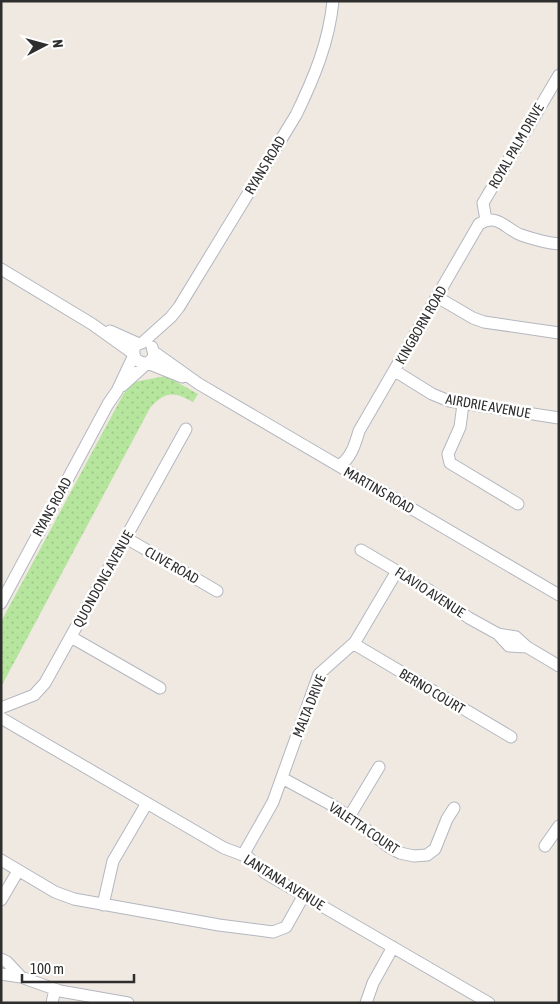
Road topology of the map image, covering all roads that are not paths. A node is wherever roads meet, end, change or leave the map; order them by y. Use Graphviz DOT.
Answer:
graph roads {
  1 [pos="333,1"];
  2 [pos="559,75"];
  3 [pos="486,220"];
  4 [pos="559,244"];
  5 [pos="1,269"];
  6 [pos="437,298"];
  7 [pos="171,317"];
  8 [pos="559,333"];
  9 [pos="137,349"];
  10 [pos="154,351"];
  11 [pos="147,363"];
  12 [pos="395,371"];
  13 [pos="199,384"];
  14 [pos="117,390"];
  15 [pos="463,404"];
  16 [pos="559,418"];
  17 [pos="186,429"];
  18 [pos="339,466"];
  19 [pos="518,504"];
  20 [pos="126,538"];
  21 [pos="362,550"];
  22 [pos="17,571"];
  23 [pos="397,571"];
  24 [pos="217,591"];
  25 [pos="1,594"];
  26 [pos="559,595"];
  27 [pos="1,603"];
  28 [pos="71,637"];
  29 [pos="354,644"];
  30 [pos="559,666"];
  31 [pos="160,688"];
  32 [pos="1,708"];
  33 [pos="1,718"];
  34 [pos="511,737"];
  35 [pos="379,767"];
  36 [pos="282,778"];
  37 [pos="147,803"];
  38 [pos="454,808"];
  39 [pos="349,817"];
  40 [pos="559,826"];
  41 [pos="544,846"];
  42 [pos="243,855"];
  43 [pos="1,860"];
  44 [pos="18,871"];
  45 [pos="304,895"];
  46 [pos="1,900"];
  47 [pos="103,905"];
  48 [pos="393,947"];
  49 [pos="1,959"];
  50 [pos="1,974"];
  51 [pos="21,978"];
  52 [pos="55,989"];
  53 [pos="52,1003"];
  54 [pos="128,1003"];
  55 [pos="366,1003"];
  56 [pos="489,1003"];
  1 -- 7 [label="street, RYANS ROAD"];
  2 -- 3 [label="street, ROYAL PALM DRIVE"];
  3 -- 4 [label="street"];
  3 -- 6 [label="street, KINGBORN ROAD"];
  5 -- 9 [label="street"];
  6 -- 8 [label="street"];
  6 -- 12 [label="street, KINGBORN ROAD"];
  7 -- 9 [label="street, RYANS ROAD"];
  7 -- 10 [label="street, RYANS ROAD"];
  9 -- 10 [label="street"];
  9 -- 11 [label="street"];
  9 -- 14 [label="street, RYANS ROAD"];
  10 -- 11 [label="street"];
  10 -- 13 [label="street, MARTINS ROAD"];
  11 -- 13 [label="street, MARTINS ROAD"];
  11 -- 14 [label="street, RYANS ROAD"];
  12 -- 15 [label="street, AIRDRIE AVENUE"];
  12 -- 18 [label="street, KINGBORN ROAD"];
  13 -- 18 [label="street, MARTINS ROAD"];
  14 -- 22 [label="street, RYANS ROAD"];
  15 -- 16 [label="street, AIRDRIE AVENUE"];
  15 -- 19 [label="street"];
  17 -- 20 [label="street, QUONDONG AVENUE"];
  18 -- 26 [label="street, MARTINS ROAD"];
  20 -- 24 [label="street, CLIVE ROAD"];
  20 -- 28 [label="street, QUONDONG AVENUE"];
  21 -- 23 [label="street, FLAVIO AVENUE"];
  22 -- 25 [label="street, RYANS ROAD"];
  22 -- 27 [label="street, RYANS ROAD"];
  23 -- 29 [label="street, MALTA DRIVE"];
  23 -- 30 [label="street, FLAVIO AVENUE"];
  28 -- 31 [label="street"];
  28 -- 32 [label="street, QUONDONG AVENUE"];
  29 -- 34 [label="street, BERNO COURT"];
  29 -- 36 [label="street, MALTA DRIVE"];
  33 -- 37 [label="street, LANTANA AVENUE"];
  35 -- 39 [label="street"];
  36 -- 39 [label="street, VALETTA COURT"];
  36 -- 42 [label="street, MALTA DRIVE"];
  37 -- 42 [label="street, LANTANA AVENUE"];
  37 -- 47 [label="street"];
  38 -- 39 [label="street, VALETTA COURT"];
  40 -- 41 [label="street"];
  42 -- 45 [label="street, LANTANA AVENUE"];
  43 -- 44 [label="street"];
  44 -- 46 [label="street"];
  44 -- 47 [label="street"];
  45 -- 47 [label="street"];
  45 -- 48 [label="street, LANTANA AVENUE"];
  48 -- 55 [label="street"];
  48 -- 56 [label="street, LANTANA AVENUE"];
  49 -- 51 [label="street"];
  50 -- 51 [label="street"];
  51 -- 52 [label="street"];
  52 -- 53 [label="street"];
  52 -- 54 [label="street"];
}
